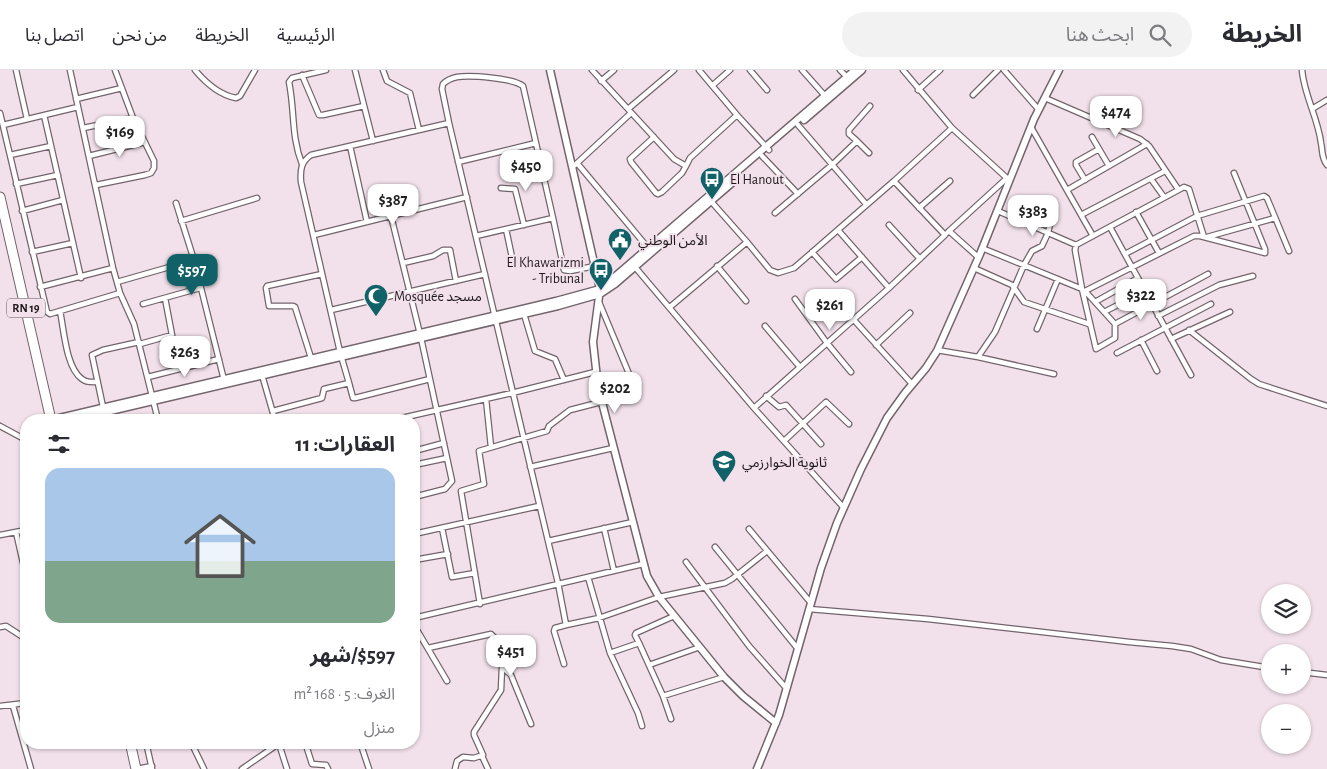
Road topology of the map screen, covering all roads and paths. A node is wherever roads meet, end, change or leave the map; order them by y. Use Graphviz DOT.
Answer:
graph roads {
  1 [pos="16,70"];
  2 [pos="70,70"];
  3 [pos="115,70"];
  4 [pos="195,70"];
  5 [pos="255,70"];
  6 [pos="326,70"];
  7 [pos="355,70"];
  8 [pos="383,70"];
  9 [pos="550,70"];
  10 [pos="592,70"];
  11 [pos="614,70"];
  12 [pos="674,70"];
  13 [pos="699,70"];
  14 [pos="730,70"];
  15 [pos="750,70"];
  16 [pos="802,70"];
  17 [pos="840,70"];
  18 [pos="855,70"];
  19 [pos="862,70"];
  20 [pos="903,70"];
  21 [pos="998,70"];
  22 [pos="1004,70"];
  23 [pos="1059,70"];
  24 [pos="939,71"];
  25 [pos="1303,71"];
  26 [pos="302,75"];
  27 [pos="847,77"];
  28 [pos="601,81"];
  29 [pos="713,85"];
  30 [pos="122,88"];
  31 [pos="767,90"];
  32 [pos="918,90"];
  33 [pos="973,95"];
  34 [pos="827,98"];
  35 [pos="1045,98"];
  36 [pos="76,99"];
  37 [pos="1327,100"];
  38 [pos="364,106"];
  39 [pos="870,106"];
  40 [pos="78,107"];
  41 [pos="1039,110"];
  42 [pos="1312,110"];
  43 [pos="630,111"];
  44 [pos="0,113"];
  45 [pos="44,114"];
  46 [pos="737,115"];
  47 [pos="133,118"];
  48 [pos="27,119"];
  49 [pos="449,123"];
  50 [pos="3,125"];
  51 [pos="798,125"];
  52 [pos="1031,127"];
  53 [pos="83,128"];
  54 [pos="952,128"];
  55 [pos="419,130"];
  56 [pos="654,137"];
  57 [pos="1092,137"];
  58 [pos="373,140"];
  59 [pos="145,142"];
  60 [pos="857,142"];
  61 [pos="536,143"];
  62 [pos="1146,144"];
  63 [pos="51,146"];
  64 [pos="350,146"];
  65 [pos="768,148"];
  66 [pos="1099,149"];
  67 [pos="869,153"];
  68 [pos="10,155"];
  69 [pos="89,156"];
  70 [pos="762,156"];
  71 [pos="458,162"];
  72 [pos="302,164"];
  73 [pos="833,164"];
  74 [pos="575,165"];
  75 [pos="1327,165"];
  76 [pos="686,166"];
  77 [pos="1109,166"];
  78 [pos="1165,171"];
  79 [pos="1234,173"];
  80 [pos="58,176"];
  81 [pos="1151,178"];
  82 [pos="1008,179"];
  83 [pos="1085,180"];
  84 [pos="894,181"];
  85 [pos="950,181"];
  86 [pos="16,184"];
  87 [pos="96,185"];
  88 [pos="501,188"];
  89 [pos="1067,190"];
  90 [pos="1178,190"];
  91 [pos="798,194"];
  92 [pos="0,197"];
  93 [pos="467,197"];
  94 [pos="1164,197"];
  95 [pos="257,198"];
  96 [pos="63,200"];
  97 [pos="710,200"];
  98 [pos="1246,201"];
  99 [pos="176,203"];
  100 [pos="866,204"];
  101 [pos="1054,207"];
  102 [pos="920,208"];
  103 [pos="22,211"];
  104 [pos="998,211"];
  105 [pos="775,212"];
  106 [pos="1136,212"];
  107 [pos="1081,215"];
  108 [pos="391,216"];
  109 [pos="1197,216"];
  110 [pos="553,218"];
  111 [pos="1275,218"];
  112 [pos="181,220"];
  113 [pos="366,222"];
  114 [pos="1255,224"];
  115 [pos="524,225"];
  116 [pos="889,225"];
  117 [pos="1110,227"];
  118 [pos="506,229"];
  119 [pos="838,230"];
  120 [pos="949,231"];
  121 [pos="1048,233"];
  122 [pos="314,235"];
  123 [pos="944,235"];
  124 [pos="5,236"];
  125 [pos="476,236"];
  126 [pos="1093,236"];
  127 [pos="1205,237"];
  128 [pos="1152,239"];
  129 [pos="73,242"];
  130 [pos="747,242"];
  131 [pos="1076,245"];
  132 [pos="982,248"];
  133 [pos="649,249"];
  134 [pos="1289,251"];
  135 [pos="32,252"];
  136 [pos="812,252"];
  137 [pos="1159,253"];
  138 [pos="1125,254"];
  139 [pos="862,257"];
  140 [pos="978,257"];
  141 [pos="920,259"];
  142 [pos="194,260"];
  143 [pos="513,262"];
  144 [pos="402,263"];
  145 [pos="1024,265"];
  146 [pos="595,266"];
  147 [pos="717,266"];
  148 [pos="1132,266"];
  149 [pos="635,267"];
  150 [pos="113,268"];
  151 [pos="974,268"];
  152 [pos="322,274"];
  153 [pos="485,274"];
  154 [pos="1208,274"];
  155 [pos="1253,276"];
  156 [pos="81,278"];
  157 [pos="1138,278"];
  158 [pos="1058,279"];
  159 [pos="456,281"];
  160 [pos="117,282"];
  161 [pos="40,286"];
  162 [pos="1014,287"];
  163 [pos="200,288"];
  164 [pos="889,288"];
  165 [pos="410,291"];
  166 [pos="1083,291"];
  167 [pos="1145,291"];
  168 [pos="120,293"];
  169 [pos="599,294"];
  170 [pos="166,298"];
  171 [pos="795,299"];
  172 [pos="746,301"];
  173 [pos="1095,302"];
  174 [pos="143,304"];
  175 [pos="1152,304"];
  176 [pos="1212,304"];
  177 [pos="670,307"];
  178 [pos="1045,309"];
  179 [pos="331,310"];
  180 [pos="60,311"];
  181 [pos="1104,312"];
  182 [pos="1230,312"];
  183 [pos="910,313"];
  184 [pos="524,314"];
  185 [pos="1158,316"];
  186 [pos="495,318"];
  187 [pos="853,319"];
  188 [pos="1089,324"];
  189 [pos="1115,324"];
  190 [pos="765,326"];
  191 [pos="1165,328"];
  192 [pos="1036,329"];
  193 [pos="1190,330"];
  194 [pos="421,335"];
  195 [pos="1171,339"];
  196 [pos="1142,340"];
  197 [pos="140,343"];
  198 [pos="827,343"];
  199 [pos="876,345"];
  200 [pos="937,350"];
  201 [pos="1117,353"];
  202 [pos="341,354"];
  203 [pos="978,356"];
  204 [pos="219,359"];
  205 [pos="312,361"];
  206 [pos="799,366"];
  207 [pos="1157,371"];
  208 [pos="595,372"];
  209 [pos="852,372"];
  210 [pos="1054,374"];
  211 [pos="262,375"];
  212 [pos="1191,375"];
  213 [pos="148,377"];
  214 [pos="430,379"];
  215 [pos="564,380"];
  216 [pos="98,382"];
  217 [pos="224,382"];
  218 [pos="350,383"];
  219 [pos="912,384"];
  220 [pos="512,393"];
  221 [pos="766,396"];
  222 [pos="152,398"];
  223 [pos="486,399"];
  224 [pos="601,402"];
  225 [pos="1327,406"];
  226 [pos="103,407"];
  227 [pos="754,408"];
  228 [pos="437,410"];
  229 [pos="272,411"];
  230 [pos="50,414"];
  231 [pos="75,414"];
  232 [pos="98,414"];
  233 [pos="156,414"];
  234 [pos="273,414"];
  235 [pos="419,414"];
  236 [pos="802,424"];
  237 [pos="849,424"];
  238 [pos="0,426"];
  239 [pos="20,437"];
  240 [pos="523,439"];
  241 [pos="784,441"];
  242 [pos="444,443"];
  243 [pos="821,444"];
  244 [pos="491,447"];
  245 [pos="613,448"];
  246 [pos="420,449"];
  247 [pos="447,458"];
  248 [pos="420,464"];
  249 [pos="530,467"];
  250 [pos="420,495"];
  251 [pos="539,506"];
  252 [pos="844,508"];
  253 [pos="466,522"];
  254 [pos="632,522"];
  255 [pos="442,528"];
  256 [pos="604,528"];
  257 [pos="749,529"];
  258 [pos="20,531"];
  259 [pos="16,532"];
  260 [pos="420,533"];
  261 [pos="0,535"];
  262 [pos="548,541"];
  263 [pos="715,547"];
  264 [pos="20,550"];
  265 [pos="767,551"];
  266 [pos="448,554"];
  267 [pos="420,559"];
  268 [pos="686,562"];
  269 [pos="643,564"];
  270 [pos="614,571"];
  271 [pos="475,573"];
  272 [pos="738,574"];
  273 [pos="588,577"];
  274 [pos="558,584"];
  275 [pos="705,588"];
  276 [pos="659,598"];
  277 [pos="480,604"];
  278 [pos="810,606"];
  279 [pos="674,616"];
  280 [pos="420,617"];
  281 [pos="599,618"];
  282 [pos="566,626"];
  283 [pos="0,627"];
  284 [pos="20,635"];
  285 [pos="420,635"];
  286 [pos="638,643"];
  287 [pos="700,647"];
  288 [pos="428,648"];
  289 [pos="798,650"];
  290 [pos="610,653"];
  291 [pos="564,664"];
  292 [pos="649,665"];
  293 [pos="502,667"];
  294 [pos="1261,667"];
  295 [pos="1311,673"];
  296 [pos="1327,675"];
  297 [pos="724,677"];
  298 [pos="447,681"];
  299 [pos="787,689"];
  300 [pos="663,696"];
  301 [pos="20,704"];
  302 [pos="0,706"];
  303 [pos="13,706"];
  304 [pos="671,719"];
  305 [pos="776,722"];
  306 [pos="531,724"];
  307 [pos="642,726"];
  308 [pos="20,730"];
  309 [pos="25,749"];
  310 [pos="132,749"];
  311 [pos="148,749"];
  312 [pos="194,749"];
  313 [pos="282,749"];
  314 [pos="307,749"];
  315 [pos="362,749"];
  316 [pos="269,750"];
  317 [pos="482,756"];
  318 [pos="152,767"];
  319 [pos="245,768"];
  320 [pos="31,769"];
  321 [pos="137,769"];
  322 [pos="204,769"];
  323 [pos="287,769"];
  324 [pos="328,769"];
  325 [pos="369,769"];
  326 [pos="455,769"];
  327 [pos="488,769"];
  328 [pos="756,769"];
  1 -- 48 [label="street"];
  2 -- 36 [label="street"];
  3 -- 30 [label="street"];
  4 -- 5 [label="street"];
  6 -- 26 [label="street"];
  7 -- 38 [label="street"];
  8 -- 55 [label="street"];
  9 -- 74 [label="main road"];
  10 -- 28 [label="street"];
  11 -- 28 [label="street"];
  12 -- 43 [label="street"];
  13 -- 29 [label="street"];
  14 -- 29 [label="street"];
  15 -- 31 [label="street"];
  16 -- 34 [label="street"];
  17 -- 27 [label="street"];
  18 -- 27 [label="main road"];
  19 -- 34 [label="main road"];
  20 -- 32 [label="street"];
  21 -- 33 [label="street"];
  22 -- 41 [label="street"];
  23 -- 35 [label="main road"];
  24 -- 32 [label="street"];
  25 -- 42 [label="street"];
  26 -- 38 [label="street"];
  26 -- 72 [label="street"];
  27 -- 34 [label="main road"];
  28 -- 43 [label="street"];
  29 -- 46 [label="street"];
  30 -- 36 [label="street"];
  30 -- 47 [label="street"];
  32 -- 54 [label="street"];
  34 -- 51 [label="main road"];
  34 -- 65 [label="main road"];
  35 -- 41 [label="main road"];
  35 -- 62 [label="street"];
  36 -- 40 [label="street"];
  37 -- 42 [label="street"];
  38 -- 58 [label="street"];
  39 -- 60 [label="street"];
  40 -- 45 [label="street"];
  40 -- 53 [label="street"];
  41 -- 52 [label="main road"];
  42 -- 75 [label="street"];
  43 -- 56 [label="street"];
  43 -- 74 [label="street"];
  44 -- 50 [label="street"];
  45 -- 48 [label="street"];
  45 -- 63 [label="street"];
  46 -- 65 [label="street"];
  46 -- 76 [label="street"];
  47 -- 53 [label="street"];
  47 -- 59 [label="street"];
  48 -- 50 [label="street"];
  49 -- 55 [label="street"];
  49 -- 61 [label="street"];
  49 -- 71 [label="street"];
  50 -- 68 [label="street"];
  51 -- 65 [label="main road"];
  51 -- 73 [label="street"];
  52 -- 82 [label="main road"];
  52 -- 89 [label="street"];
  53 -- 69 [label="street"];
  54 -- 82 [label="street"];
  54 -- 84 [label="street"];
  55 -- 58 [label="street"];
  56 -- 76 [label="street"];
  56 -- 76 [label="street"];
  57 -- 66 [label="street"];
  58 -- 64 [label="street"];
  59 -- 69 [label="street"];
  59 -- 87 [label="street"];
  60 -- 67 [label="street"];
  60 -- 73 [label="street"];
  61 -- 71 [label="street"];
  61 -- 110 [label="street"];
  62 -- 77 [label="street"];
  62 -- 78 [label="street"];
  63 -- 68 [label="street"];
  63 -- 80 [label="street"];
  64 -- 72 [label="street"];
  64 -- 113 [label="street"];
  65 -- 70 [label="main road"];
  65 -- 97 [label="main road"];
  66 -- 77 [label="street"];
  66 -- 83 [label="street"];
  68 -- 86 [label="street"];
  69 -- 87 [label="street"];
  70 -- 91 [label="street"];
  70 -- 97 [label="main road"];
  71 -- 93 [label="street"];
  72 -- 122 [label="street"];
  73 -- 91 [label="street"];
  73 -- 100 [label="street"];
  74 -- 133 [label="street"];
  74 -- 146 [label="main road"];
  77 -- 83 [label="street"];
  78 -- 81 [label="street"];
  78 -- 90 [label="street"];
  79 -- 98 [label="street"];
  80 -- 86 [label="street"];
  80 -- 96 [label="street"];
  81 -- 94 [label="street"];
  81 -- 107 [label="street"];
  82 -- 104 [label="main road"];
  82 -- 120 [label="street"];
  83 -- 89 [label="street"];
  84 -- 100 [label="street"];
  84 -- 102 [label="street"];
  85 -- 102 [label="street"];
  86 -- 103 [label="street"];
  87 -- 150 [label="street"];
  88 -- 115 [label="street"];
  89 -- 107 [label="street"];
  90 -- 94 [label="street"];
  90 -- 109 [label="street"];
  91 -- 105 [label="street"];
  92 -- 124 [label="highway, RN 19"];
  93 -- 108 [label="street"];
  93 -- 125 [label="street"];
  94 -- 106 [label="street"];
  95 -- 112 [label="street"];
  96 -- 103 [label="street"];
  96 -- 129 [label="street"];
  97 -- 130 [label="street"];
  97 -- 133 [label="main road"];
  97 -- 149 [label="main road"];
  98 -- 109 [label="street"];
  98 -- 111 [label="street"];
  98 -- 114 [label="street"];
  99 -- 112 [label="street"];
  100 -- 119 [label="street"];
  101 -- 121 [label="street"];
  102 -- 123 [label="street"];
  103 -- 135 [label="street"];
  104 -- 121 [label="street"];
  104 -- 132 [label="main road"];
  106 -- 117 [label="street"];
  106 -- 128 [label="street"];
  107 -- 126 [label="street"];
  108 -- 113 [label="street"];
  108 -- 144 [label="street"];
  109 -- 127 [label="street"];
  109 -- 128 [label="street"];
  110 -- 115 [label="street"];
  110 -- 146 [label="street"];
  111 -- 114 [label="street"];
  111 -- 134 [label="street"];
  112 -- 142 [label="street"];
  113 -- 122 [label="street"];
  114 -- 127 [label="street"];
  114 -- 127 [label="street"];
  115 -- 118 [label="street"];
  116 -- 141 [label="street"];
  117 -- 126 [label="street"];
  117 -- 138 [label="street"];
  118 -- 125 [label="street"];
  118 -- 143 [label="street"];
  119 -- 136 [label="street"];
  119 -- 139 [label="street"];
  120 -- 123 [label="street"];
  120 -- 140 [label="street"];
  121 -- 131 [label="street"];
  121 -- 145 [label="street"];
  122 -- 152 [label="street"];
  123 -- 141 [label="street"];
  124 -- 230 [label="highway, RN 19"];
  125 -- 153 [label="street"];
  126 -- 131 [label="street"];
  127 -- 137 [label="street"];
  128 -- 137 [label="street"];
  128 -- 138 [label="street"];
  129 -- 135 [label="street"];
  129 -- 156 [label="street"];
  130 -- 136 [label="street"];
  130 -- 147 [label="street"];
  131 -- 166 [label="street"];
  132 -- 140 [label="main road"];
  132 -- 145 [label="street"];
  133 -- 169 [label="main road"];
  135 -- 161 [label="street"];
  136 -- 139 [label="street"];
  137 -- 148 [label="street"];
  138 -- 148 [label="street"];
  139 -- 164 [label="street"];
  140 -- 151 [label="main road"];
  141 -- 164 [label="street"];
  142 -- 160 [label="street"];
  142 -- 163 [label="street"];
  144 -- 159 [label="street"];
  144 -- 165 [label="street"];
  145 -- 158 [label="street"];
  145 -- 162 [label="street"];
  146 -- 169 [label="main road"];
  147 -- 172 [label="street"];
  147 -- 177 [label="street"];
  148 -- 157 [label="street"];
  148 -- 166 [label="street"];
  149 -- 169 [label="main road"];
  149 -- 177 [label="street"];
  150 -- 156 [label="street"];
  150 -- 160 [label="street"];
  151 -- 162 [label="street"];
  151 -- 200 [label="main road"];
  152 -- 179 [label="street"];
  152 -- 205 [label="street"];
  153 -- 159 [label="street"];
  153 -- 186 [label="street"];
  154 -- 175 [label="street"];
  155 -- 185 [label="street"];
  156 -- 161 [label="street"];
  157 -- 167 [label="street"];
  157 -- 173 [label="street"];
  158 -- 166 [label="street"];
  158 -- 178 [label="street"];
  159 -- 165 [label="street"];
  160 -- 168 [label="street"];
  161 -- 180 [label="street"];
  162 -- 178 [label="street"];
  162 -- 203 [label="street"];
  163 -- 170 [label="street"];
  163 -- 204 [label="street"];
  164 -- 187 [label="street"];
  165 -- 179 [label="street"];
  165 -- 194 [label="street"];
  166 -- 173 [label="street"];
  166 -- 188 [label="street"];
  167 -- 175 [label="street"];
  167 -- 181 [label="street"];
  168 -- 180 [label="street"];
  168 -- 197 [label="street"];
  169 -- 184 [label="main road"];
  169 -- 186 [label="main road"];
  169 -- 208 [label="main road"];
  169 -- 224 [label="street"];
  170 -- 174 [label="street"];
  170 -- 197 [label="street"];
  171 -- 198 [label="street"];
  173 -- 181 [label="street"];
  175 -- 185 [label="street"];
  175 -- 189 [label="street"];
  176 -- 191 [label="street"];
  177 -- 227 [label="street"];
  178 -- 188 [label="street"];
  178 -- 192 [label="street"];
  179 -- 202 [label="street"];
  180 -- 216 [label="street"];
  181 -- 189 [label="street"];
  182 -- 193 [label="street"];
  183 -- 199 [label="street"];
  184 -- 186 [label="main road"];
  184 -- 215 [label="street"];
  185 -- 191 [label="street"];
  186 -- 194 [label="main road"];
  186 -- 220 [label="street"];
  187 -- 198 [label="street"];
  187 -- 199 [label="street"];
  188 -- 189 [label="street"];
  190 -- 206 [label="street"];
  191 -- 195 [label="street"];
  191 -- 196 [label="street"];
  193 -- 195 [label="street"];
  193 -- 225 [label="street"];
  194 -- 202 [label="main road"];
  194 -- 214 [label="street"];
  195 -- 212 [label="street"];
  196 -- 201 [label="street"];
  196 -- 207 [label="street"];
  197 -- 213 [label="street"];
  197 -- 216 [label="street"];
  198 -- 206 [label="street"];
  198 -- 209 [label="street"];
  199 -- 219 [label="street"];
  200 -- 203 [label="street"];
  200 -- 219 [label="main road"];
  202 -- 205 [label="main road"];
  202 -- 218 [label="street"];
  203 -- 210 [label="street"];
  204 -- 213 [label="street"];
  204 -- 217 [label="street"];
  205 -- 211 [label="main road"];
  205 -- 217 [label="main road"];
  206 -- 221 [label="street"];
  208 -- 215 [label="street"];
  208 -- 224 [label="main road"];
  211 -- 217 [label="main road"];
  211 -- 229 [label="street"];
  213 -- 222 [label="street"];
  214 -- 218 [label="street"];
  214 -- 228 [label="street"];
  215 -- 220 [label="street"];
  216 -- 226 [label="street"];
  217 -- 222 [label="main road"];
  218 -- 229 [label="street"];
  219 -- 252 [label="main road"];
  220 -- 223 [label="street"];
  220 -- 240 [label="street"];
  221 -- 227 [label="street"];
  221 -- 236 [label="street"];
  222 -- 226 [label="main road"];
  222 -- 232 [label="main road"];
  222 -- 233 [label="street"];
  223 -- 228 [label="street"];
  223 -- 244 [label="street"];
  224 -- 240 [label="street"];
  224 -- 245 [label="main road"];
  226 -- 231 [label="main road"];
  227 -- 241 [label="street"];
  228 -- 235 [label="street"];
  228 -- 242 [label="street"];
  229 -- 234 [label="street"];
  236 -- 237 [label="street"];
  236 -- 241 [label="street"];
  236 -- 243 [label="street"];
  238 -- 239 [label="street"];
  240 -- 244 [label="street"];
  240 -- 249 [label="street"];
  241 -- 252 [label="street"];
  242 -- 246 [label="street"];
  242 -- 247 [label="street"];
  244 -- 253 [label="street"];
  245 -- 249 [label="street"];
  245 -- 254 [label="main road"];
  247 -- 248 [label="street"];
  247 -- 250 [label="street"];
  249 -- 251 [label="street"];
  251 -- 253 [label="street"];
  251 -- 262 [label="street"];
  252 -- 278 [label="main road"];
  253 -- 255 [label="street"];
  253 -- 271 [label="street"];
  254 -- 256 [label="street"];
  254 -- 269 [label="main road"];
  255 -- 260 [label="street"];
  255 -- 266 [label="street"];
  256 -- 262 [label="street"];
  256 -- 270 [label="street"];
  257 -- 265 [label="street"];
  258 -- 259 [label="street"];
  259 -- 261 [label="street"];
  259 -- 264 [label="street"];
  262 -- 274 [label="street"];
  263 -- 272 [label="street"];
  265 -- 272 [label="street"];
  265 -- 278 [label="street"];
  266 -- 267 [label="street"];
  266 -- 271 [label="street"];
  268 -- 275 [label="street"];
  269 -- 270 [label="street"];
  269 -- 276 [label="main road"];
  270 -- 273 [label="street"];
  271 -- 277 [label="street"];
  272 -- 275 [label="street"];
  272 -- 289 [label="street"];
  273 -- 274 [label="street"];
  273 -- 281 [label="street"];
  274 -- 277 [label="street"];
  274 -- 282 [label="street"];
  275 -- 276 [label="street"];
  275 -- 299 [label="street"];
  276 -- 279 [label="main road"];
  276 -- 281 [label="street"];
  277 -- 280 [label="street"];
  278 -- 289 [label="main road"];
  278 -- 294 [label="street"];
  279 -- 286 [label="street"];
  279 -- 287 [label="main road"];
  281 -- 282 [label="street"];
  281 -- 290 [label="street"];
  282 -- 291 [label="street"];
  283 -- 284 [label="street"];
  285 -- 288 [label="street"];
  286 -- 290 [label="street"];
  286 -- 292 [label="street"];
  287 -- 292 [label="street"];
  287 -- 297 [label="main road"];
  288 -- 293 [label="street"];
  288 -- 298 [label="street"];
  289 -- 299 [label="main road"];
  290 -- 307 [label="street"];
  292 -- 300 [label="street"];
  293 -- 306 [label="street"];
  293 -- 317 [label="street"];
  295 -- 296 [label="street"];
  297 -- 300 [label="street"];
  297 -- 305 [label="main road"];
  299 -- 305 [label="main road"];
  300 -- 304 [label="street"];
  301 -- 303 [label="street"];
  302 -- 303 [label="street"];
  303 -- 308 [label="street"];
  305 -- 328 [label="main road"];
  309 -- 320 [label="street"];
  310 -- 321 [label="highway"];
  311 -- 318 [label="street"];
  312 -- 322 [label="street"];
  313 -- 323 [label="street"];
  314 -- 324 [label="street"];
  315 -- 325 [label="street"];
  316 -- 319 [label="street"];
  317 -- 326 [label="street"];
  317 -- 327 [label="street"];
  318 -- 321 [label="street"];
}
